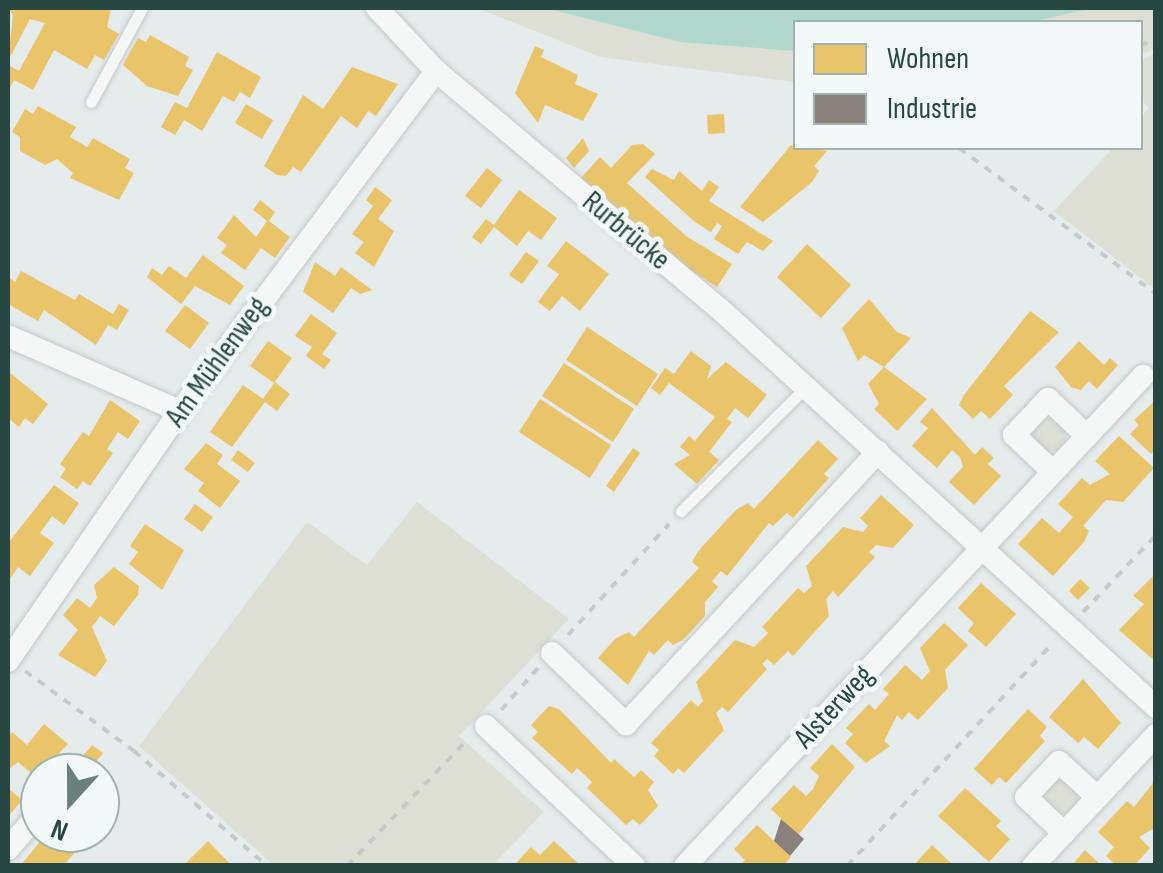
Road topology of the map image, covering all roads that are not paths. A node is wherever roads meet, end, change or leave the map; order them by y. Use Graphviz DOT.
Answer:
graph roads {
  1 [pos="142,8"];
  2 [pos="377,8"];
  3 [pos="436,71"];
  4 [pos="91,102"];
  5 [pos="8,336"];
  6 [pos="1144,376"];
  7 [pos="806,386"];
  8 [pos="180,411"];
  9 [pos="1087,436"];
  10 [pos="878,452"];
  11 [pos="1054,472"];
  12 [pos="682,511"];
  13 [pos="982,548"];
  14 [pos="552,653"];
  15 [pos="8,660"];
  16 [pos="1156,707"];
  17 [pos="486,726"];
  18 [pos="1156,736"];
  19 [pos="1097,798"];
  20 [pos="1064,833"];
  21 [pos="634,866"];
  22 [pos="685,866"];
  23 [pos="1033,866"];
  1 -- 4 [label="lane"];
  2 -- 3 [label="street, Rurbrücke"];
  3 -- 7 [label="street, Rurbrücke"];
  3 -- 8 [label="street, Am Mühlenweg"];
  5 -- 8 [label="street"];
  6 -- 9 [label="street, Alsterweg"];
  7 -- 10 [label="street, Rurbrücke"];
  7 -- 12 [label="lane"];
  8 -- 15 [label="street, Am Mühlenweg"];
  9 -- 11 [label="street, Alsterweg"];
  9 -- 11 [label="street"];
  10 -- 13 [label="street, Rurbrücke"];
  10 -- 14 [label="street"];
  11 -- 13 [label="street, Alsterweg"];
  13 -- 16 [label="street, Rurbrücke"];
  13 -- 22 [label="street, Alsterweg"];
  17 -- 21 [label="street"];
  18 -- 19 [label="street"];
  19 -- 20 [label="street"];
  19 -- 20 [label="street"];
  20 -- 23 [label="street"];
}
